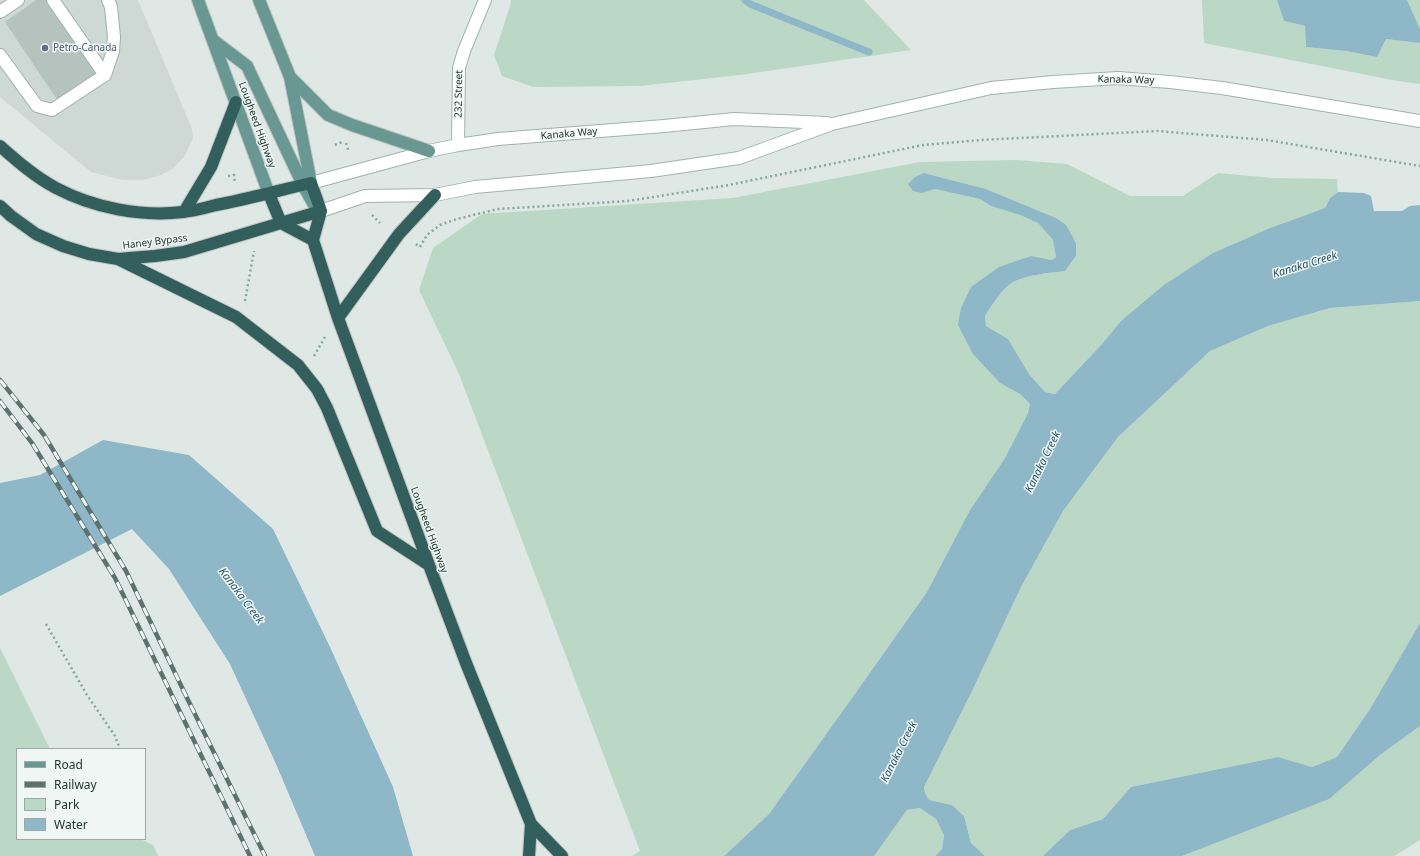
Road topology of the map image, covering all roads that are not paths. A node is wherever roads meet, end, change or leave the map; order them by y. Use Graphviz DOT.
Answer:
graph roads {
  1 [pos="18,0"];
  2 [pos="53,0"];
  3 [pos="108,0"];
  4 [pos="198,0"];
  5 [pos="259,0"];
  6 [pos="485,0"];
  7 [pos="0,12"];
  8 [pos="213,40"];
  9 [pos="0,55"];
  10 [pos="105,75"];
  11 [pos="290,77"];
  12 [pos="236,102"];
  13 [pos="1420,121"];
  14 [pos="832,124"];
  15 [pos="458,145"];
  16 [pos="0,146"];
  17 [pos="429,151"];
  18 [pos="307,184"];
  19 [pos="269,194"];
  20 [pos="435,195"];
  21 [pos="0,206"];
  22 [pos="184,212"];
  23 [pos="320,212"];
  24 [pos="281,223"];
  25 [pos="313,240"];
  26 [pos="118,259"];
  27 [pos="338,318"];
  28 [pos="429,565"];
  29 [pos="531,824"];
  30 [pos="529,856"];
  31 [pos="562,856"];
  1 -- 7 [label="main road"];
  2 -- 10 [label="main road"];
  3 -- 10 [label="main road"];
  4 -- 8 [label="main road, Lougheed Highway"];
  5 -- 11 [label="main road"];
  6 -- 15 [label="main road, 232 Street"];
  8 -- 12 [label="main road, Lougheed Highway"];
  8 -- 18 [label="main road"];
  9 -- 10 [label="main road"];
  11 -- 17 [label="main road"];
  11 -- 18 [label="main road"];
  12 -- 19 [label="main road, Lougheed Highway"];
  12 -- 22 [label="highway"];
  13 -- 14 [label="main road, Kanaka Way"];
  14 -- 15 [label="main road, Kanaka Way"];
  14 -- 20 [label="main road, Kanaka Way"];
  15 -- 17 [label="main road, Kanaka Way"];
  16 -- 22 [label="highway"];
  17 -- 18 [label="main road, Kanaka Way"];
  18 -- 19 [label="highway"];
  18 -- 23 [label="main road"];
  19 -- 22 [label="highway"];
  19 -- 24 [label="highway, Lougheed Highway"];
  20 -- 23 [label="main road, Kanaka Way"];
  20 -- 27 [label="highway"];
  21 -- 26 [label="highway, Haney Bypass"];
  23 -- 24 [label="highway, Haney Bypass"];
  23 -- 25 [label="highway"];
  24 -- 25 [label="highway"];
  24 -- 26 [label="highway, Haney Bypass"];
  25 -- 27 [label="highway, Lougheed Highway"];
  26 -- 28 [label="highway"];
  27 -- 28 [label="highway, Lougheed Highway"];
  28 -- 29 [label="highway, Lougheed Highway"];
  29 -- 30 [label="highway, Lougheed Highway"];
  29 -- 31 [label="highway, Lougheed Highway"];
}
